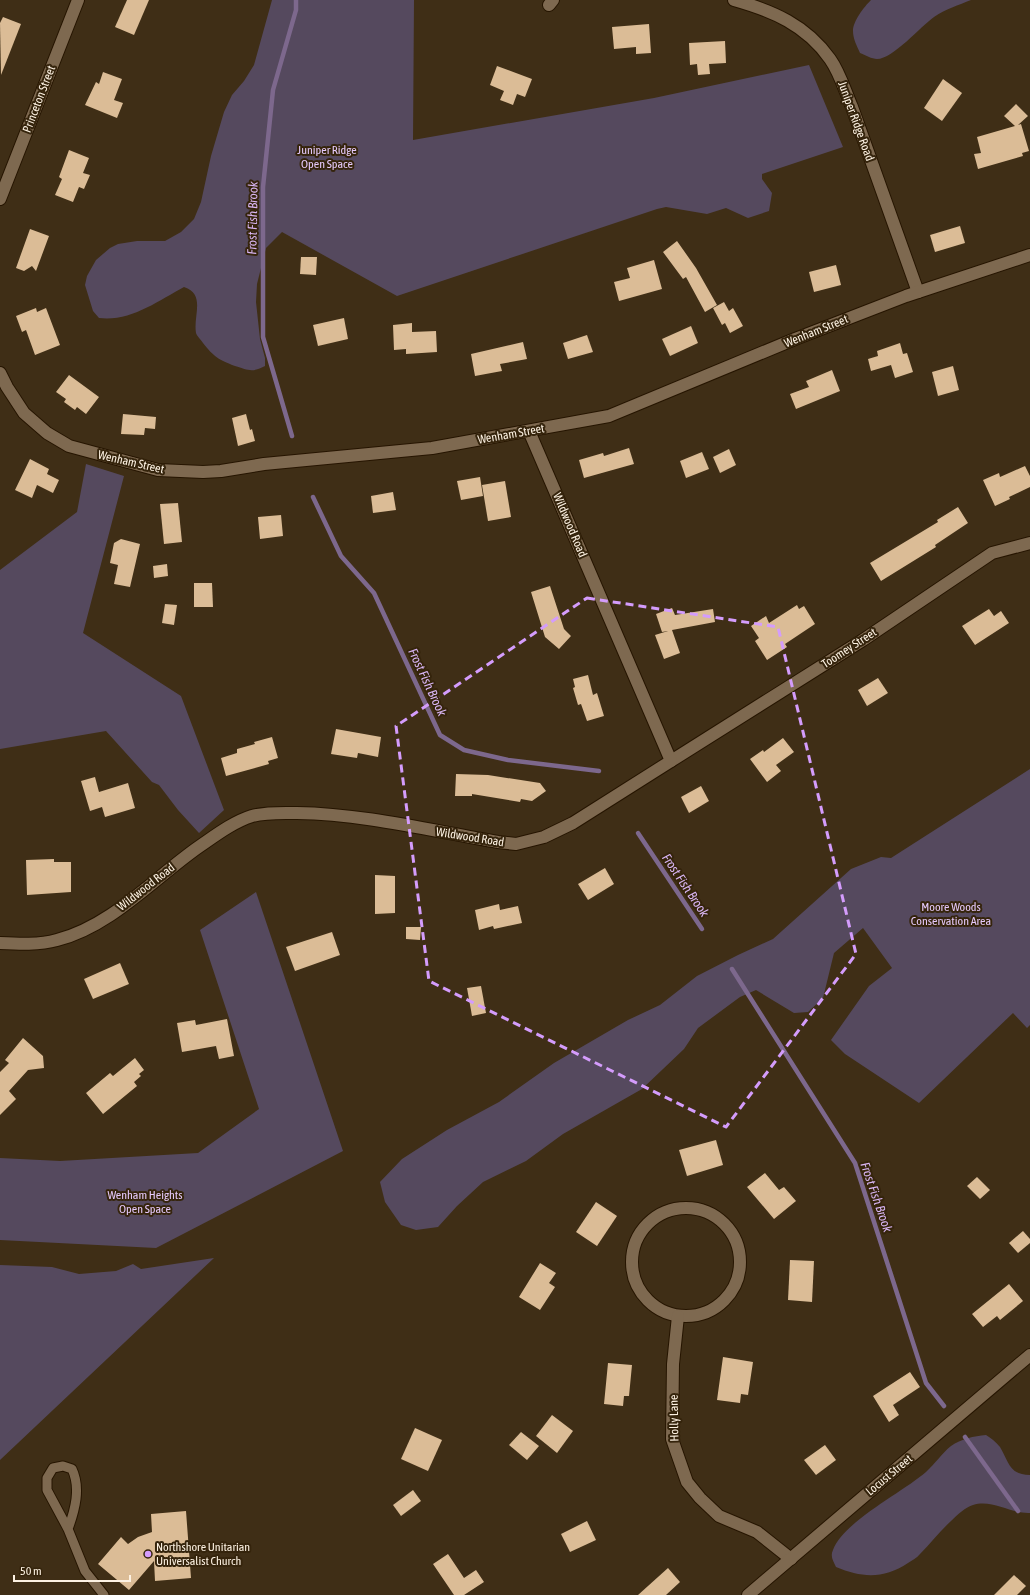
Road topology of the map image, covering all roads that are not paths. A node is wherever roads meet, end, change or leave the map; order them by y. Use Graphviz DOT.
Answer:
graph roads {
  1 [pos="78,0"];
  2 [pos="734,0"];
  3 [pos="0,199"];
  4 [pos="1030,255"];
  5 [pos="918,292"];
  6 [pos="0,373"];
  7 [pos="530,431"];
  8 [pos="1030,543"];
  9 [pos="670,761"];
  10 [pos="0,943"];
  11 [pos="678,1316"];
  12 [pos="1030,1355"];
  13 [pos="68,1529"];
  14 [pos="791,1559"];
  15 [pos="104,1595"];
  16 [pos="748,1595"];
  1 -- 3 [label="street, Princeton Street"];
  2 -- 5 [label="street, Juniper Ridge Road"];
  4 -- 5 [label="street, Wenham Street"];
  5 -- 7 [label="street, Wenham Street"];
  6 -- 7 [label="street, Wenham Street"];
  7 -- 9 [label="street, Wildwood Road"];
  8 -- 9 [label="street, Toomey Street"];
  9 -- 10 [label="street, Wildwood Road"];
  11 -- 11 [label="street"];
  11 -- 14 [label="street, Holly Lane"];
  12 -- 14 [label="street, Locust Street"];
  13 -- 13 [label="lane"];
  13 -- 15 [label="lane"];
  14 -- 16 [label="street, Locust Street"];
}
